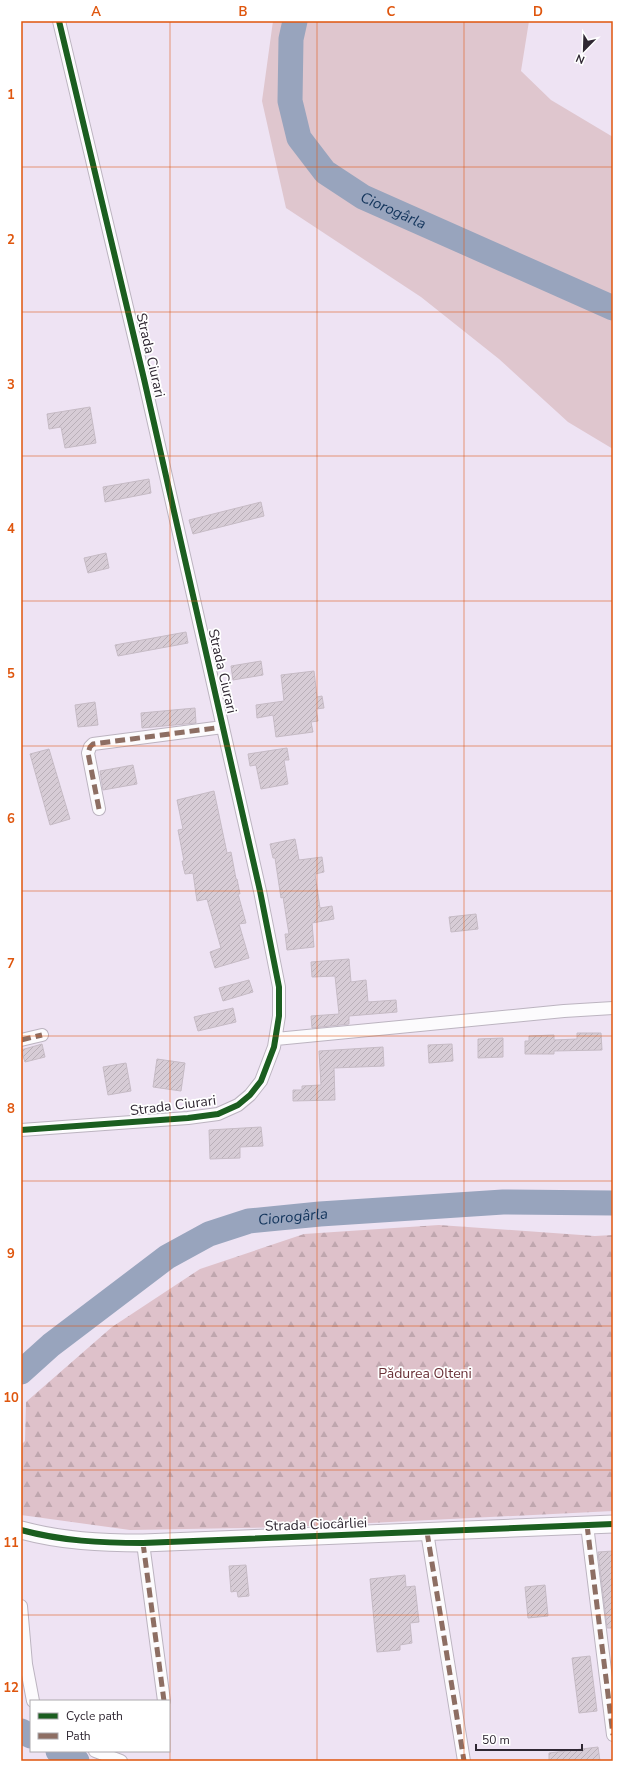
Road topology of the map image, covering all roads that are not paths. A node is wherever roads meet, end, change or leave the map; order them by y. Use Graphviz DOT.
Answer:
graph roads {
  1 [pos="59,21"];
  2 [pos="223,727"];
  3 [pos="99,809"];
  4 [pos="613,1008"];
  5 [pos="42,1035"];
  6 [pos="276,1039"];
  7 [pos="21,1040"];
  8 [pos="21,1130"];
  9 [pos="613,1524"];
  10 [pos="587,1525"];
  11 [pos="21,1530"];
  12 [pos="427,1532"];
  13 [pos="143,1543"];
  14 [pos="21,1606"];
  15 [pos="33,1700"];
  16 [pos="164,1700"];
  17 [pos="613,1735"];
  18 [pos="98,1752"];
  19 [pos="121,1761"];
  20 [pos="464,1761"];
  1 -- 2 [label="street, Strada Ciurari"];
  2 -- 3 [label="street"];
  2 -- 6 [label="street, Strada Ciurari"];
  4 -- 6 [label="street"];
  5 -- 7 [label="street"];
  6 -- 8 [label="street, Strada Ciurari"];
  9 -- 10 [label="street, Strada Ciocârliei"];
  10 -- 12 [label="street, Strada Ciocârliei"];
  10 -- 17 [label="street"];
  11 -- 13 [label="street, Strada Ciocârliei"];
  12 -- 13 [label="street, Strada Ciocârliei"];
  12 -- 20 [label="street"];
  13 -- 16 [label="street"];
  14 -- 15 [label="street"];
  18 -- 19 [label="street"];
}
